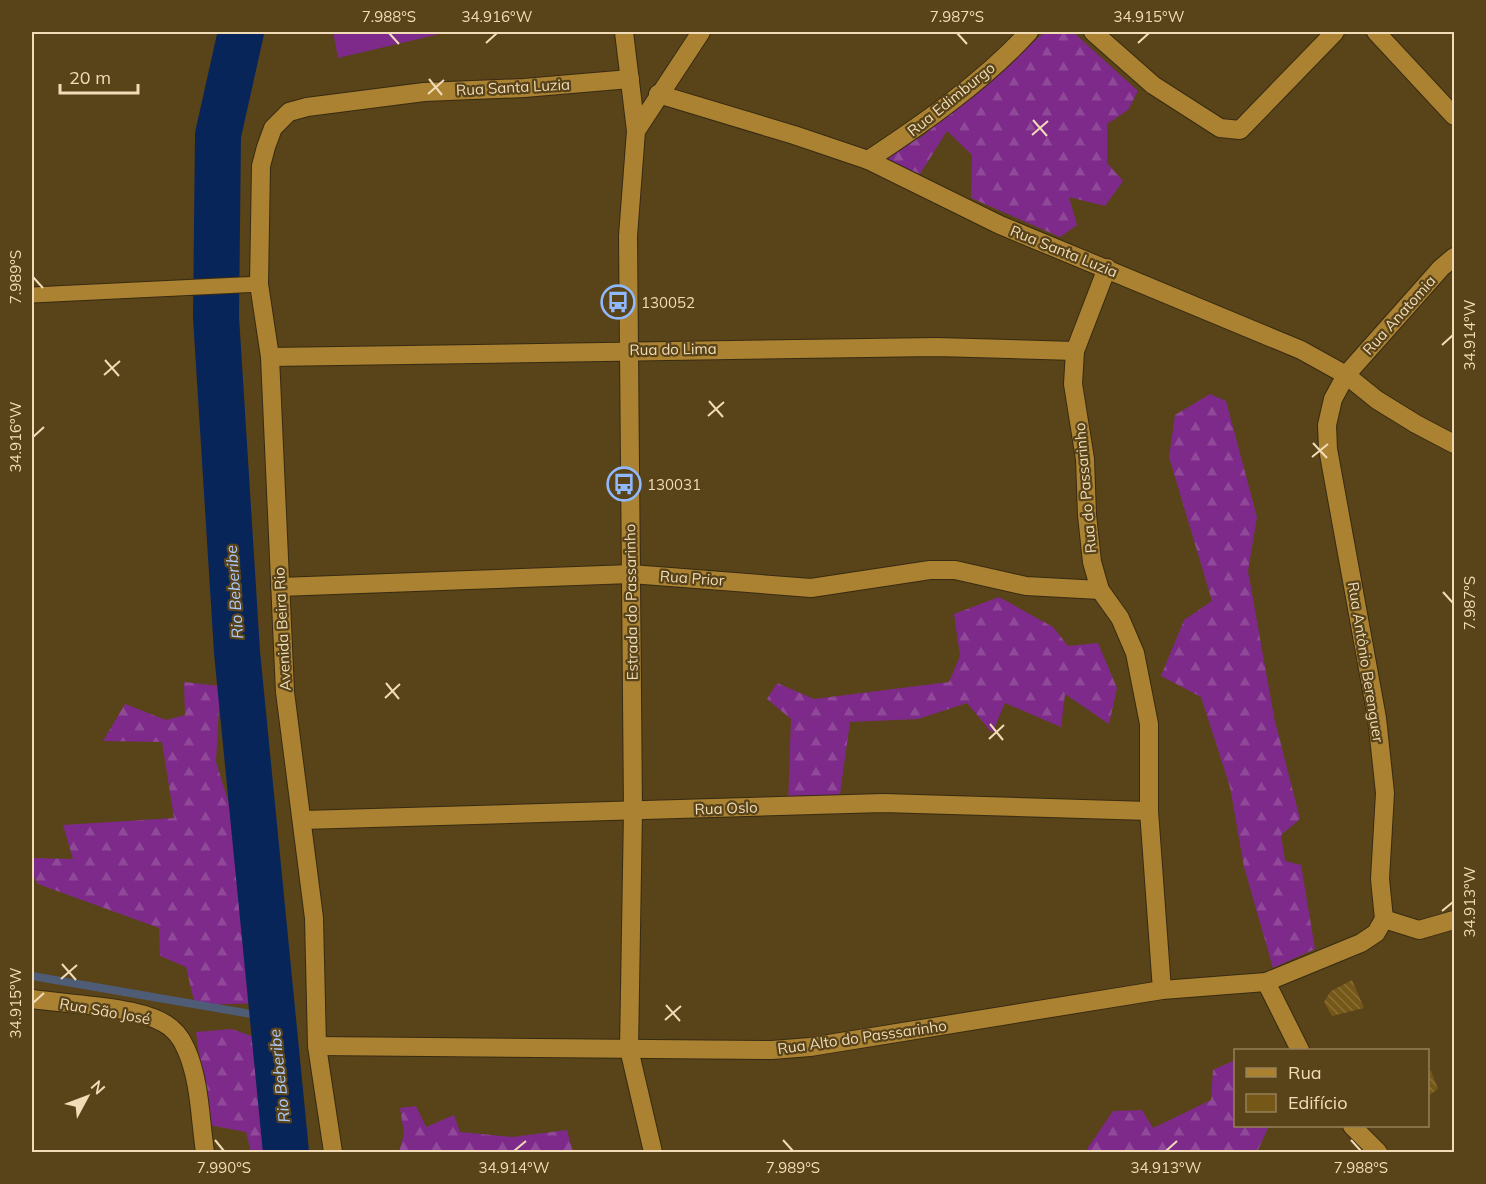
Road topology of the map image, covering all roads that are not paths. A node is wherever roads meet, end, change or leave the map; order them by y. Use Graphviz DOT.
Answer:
graph roads {
  1 [pos="624,32"];
  2 [pos="701,32"];
  3 [pos="1029,32"];
  4 [pos="1092,32"];
  5 [pos="1335,32"];
  6 [pos="1376,32"];
  7 [pos="630,79"];
  8 [pos="658,94"];
  9 [pos="289,112"];
  10 [pos="1455,116"];
  11 [pos="636,131"];
  12 [pos="868,160"];
  13 [pos="1455,257"];
  14 [pos="1107,268"];
  15 [pos="254,284"];
  16 [pos="32,295"];
  17 [pos="627,350"];
  18 [pos="1075,351"];
  19 [pos="270,357"];
  20 [pos="1346,375"];
  21 [pos="1455,444"];
  22 [pos="631,574"];
  23 [pos="280,587"];
  24 [pos="1100,590"];
  25 [pos="1149,811"];
  26 [pos="633,812"];
  27 [pos="303,820"];
  28 [pos="1384,919"];
  29 [pos="1455,920"];
  30 [pos="1266,982"];
  31 [pos="1162,990"];
  32 [pos="32,999"];
  33 [pos="317,1046"];
  34 [pos="629,1049"];
  35 [pos="1300,1049"];
  36 [pos="1354,1127"];
  37 [pos="205,1152"];
  38 [pos="333,1152"];
  39 [pos="653,1152"];
  40 [pos="1378,1152"];
  1 -- 7 [label="street"];
  2 -- 8 [label="street, Estrada do Passarinho"];
  3 -- 12 [label="street, Rua Edimburgo"];
  4 -- 5 [label="street"];
  6 -- 10 [label="street"];
  7 -- 9 [label="street, Rua Santa Luzia"];
  7 -- 11 [label="street"];
  8 -- 11 [label="street, Estrada do Passarinho"];
  8 -- 12 [label="street, Rua Santa Luzia"];
  9 -- 15 [label="street, Avenida Beira Rio"];
  11 -- 17 [label="street, Estrada do Passarinho"];
  12 -- 14 [label="street, Rua Santa Luzia"];
  13 -- 20 [label="street, Rua Anatomia"];
  14 -- 18 [label="street, Rua do Passarinho"];
  14 -- 20 [label="street, Rua Santa Luzia"];
  15 -- 16 [label="lane"];
  15 -- 19 [label="street, Avenida Beira Rio"];
  17 -- 18 [label="street, Rua do Lima"];
  17 -- 19 [label="street, Rua do Lima"];
  17 -- 22 [label="street, Estrada do Passarinho"];
  18 -- 24 [label="street, Rua do Passarinho"];
  19 -- 23 [label="street, Avenida Beira Rio"];
  20 -- 21 [label="street, Rua Santa Luzia"];
  20 -- 28 [label="street, Rua Antônio Berenguer"];
  22 -- 23 [label="street, Rua Prior"];
  22 -- 24 [label="street, Rua Prior"];
  22 -- 26 [label="street, Estrada do Passarinho"];
  23 -- 27 [label="street, Avenida Beira Rio"];
  24 -- 25 [label="street, Rua do Passarinho"];
  25 -- 26 [label="street, Rua Oslo"];
  25 -- 31 [label="street, Rua do Passarinho"];
  26 -- 27 [label="street, Rua Oslo"];
  26 -- 34 [label="street, Estrada do Passarinho"];
  27 -- 33 [label="street, Avenida Beira Rio"];
  28 -- 29 [label="street"];
  28 -- 30 [label="street, Rua Alto do Passsarinho"];
  30 -- 31 [label="street, Rua Alto do Passsarinho"];
  30 -- 35 [label="street"];
  31 -- 34 [label="street, Rua Alto do Passsarinho"];
  32 -- 37 [label="street, Rua São José"];
  33 -- 34 [label="street, Rua Alto do Passsarinho"];
  33 -- 38 [label="street, Avenida Beira Rio"];
  34 -- 39 [label="street, Estrada do Passarinho"];
  36 -- 40 [label="street"];
}
